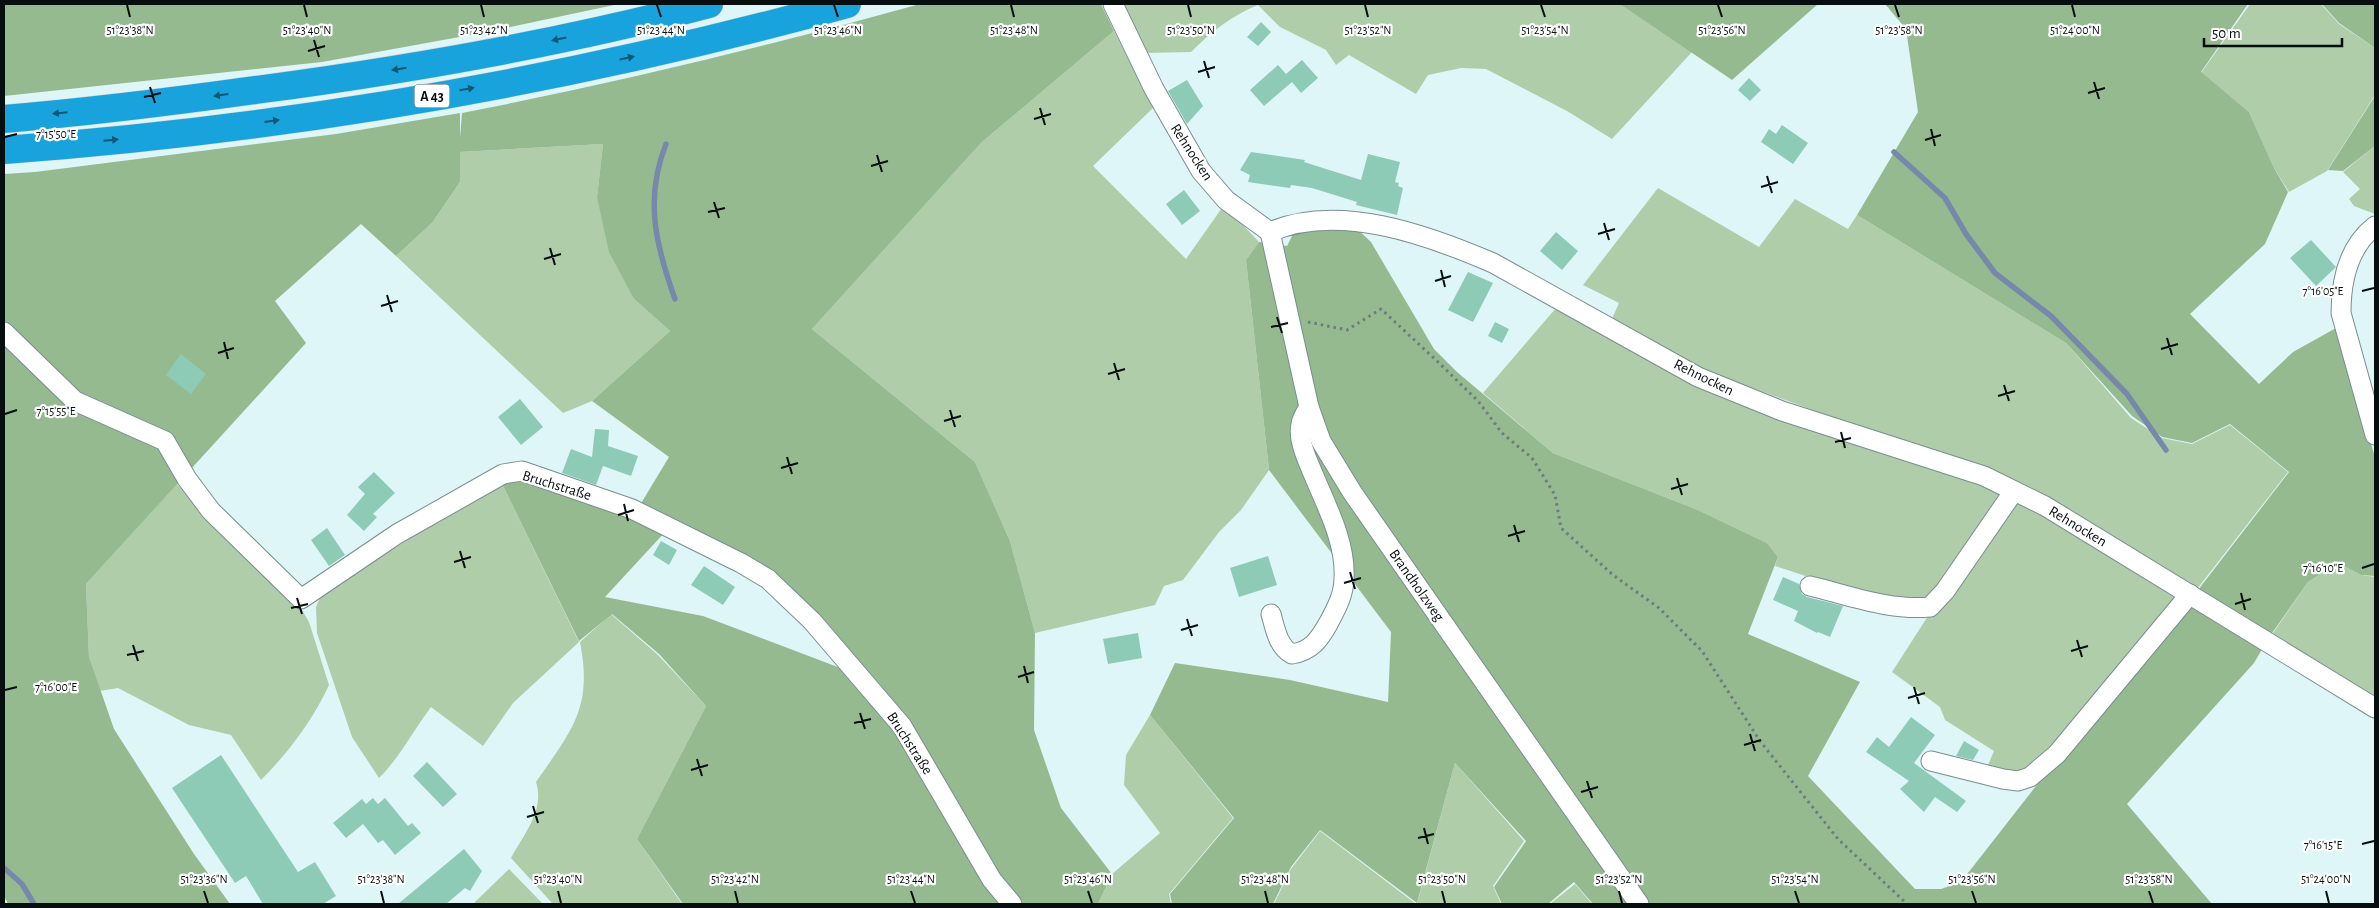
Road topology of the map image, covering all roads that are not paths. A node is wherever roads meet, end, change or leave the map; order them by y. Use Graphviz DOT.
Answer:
graph roads {
  1 [pos="708,4"];
  2 [pos="847,4"];
  3 [pos="1113,4"];
  4 [pos="6,118"];
  5 [pos="7,150"];
  6 [pos="2375,226"];
  7 [pos="1270,232"];
  8 [pos="4,332"];
  9 [pos="1309,406"];
  10 [pos="2375,435"];
  11 [pos="2014,491"];
  12 [pos="1810,586"];
  13 [pos="2190,594"];
  14 [pos="1271,614"];
  15 [pos="2375,708"];
  16 [pos="1931,761"];
  17 [pos="1012,904"];
  18 [pos="1639,904"];
  1 -- 4 [label="highway, A 43, one-way"];
  5 -- 2 [label="highway, A 43, one-way"];
  3 -- 7 [label="street, Rehnocken"];
  6 -- 10 [label="street"];
  7 -- 9 [label="street, Brandholzweg"];
  7 -- 11 [label="street, Rehnocken"];
  8 -- 17 [label="street, Bruchstraße"];
  9 -- 14 [label="street"];
  9 -- 18 [label="street, Brandholzweg"];
  11 -- 12 [label="street"];
  11 -- 13 [label="street, Rehnocken"];
  13 -- 15 [label="street, Rehnocken"];
  13 -- 16 [label="street"];
}
